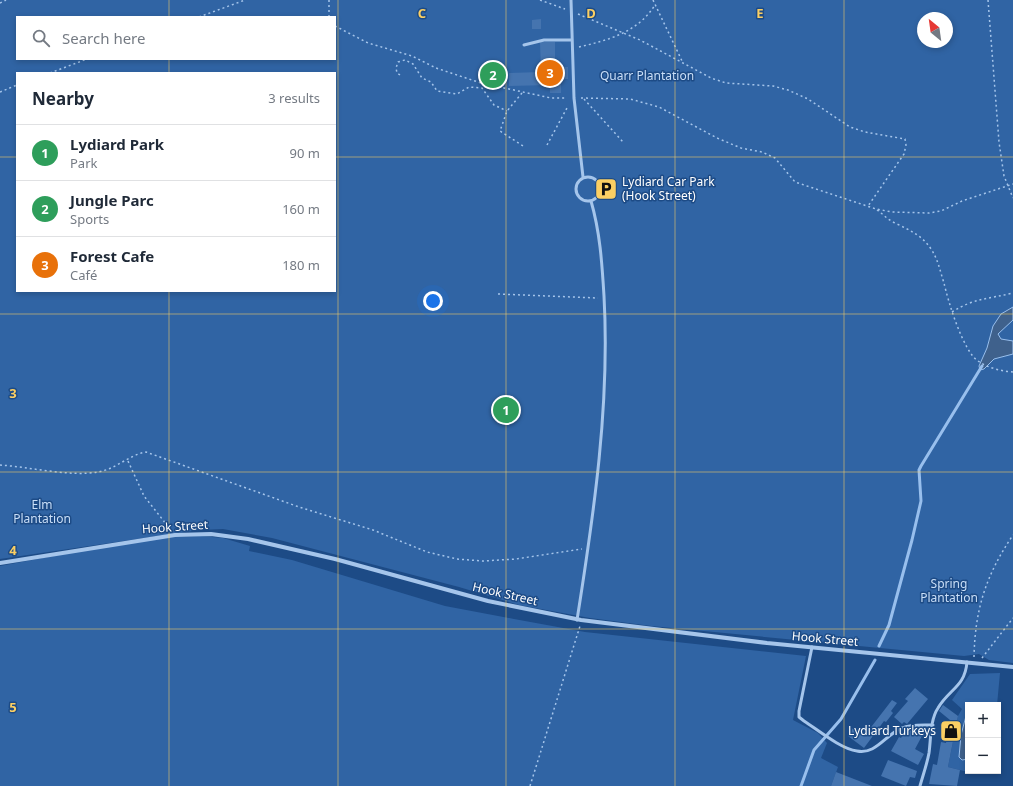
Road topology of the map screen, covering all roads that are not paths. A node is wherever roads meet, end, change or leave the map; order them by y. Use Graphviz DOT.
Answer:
graph roads {
  1 [pos="571,0"];
  2 [pos="571,40"];
  3 [pos="524,45"];
  4 [pos="584,177"];
  5 [pos="591,200"];
  6 [pos="0,563"];
  7 [pos="579,620"];
  8 [pos="812,648"];
  9 [pos="967,662"];
  10 [pos="1013,667"];
  11 [pos="933,725"];
  12 [pos="920,786"];
  1 -- 2 [label="lane"];
  2 -- 3 [label="lane"];
  2 -- 4 [label="lane"];
  4 -- 5 [label="lane"];
  4 -- 5 [label="lane"];
  5 -- 7 [label="lane"];
  6 -- 7 [label="street, Hook Street"];
  7 -- 8 [label="street, Hook Street"];
  8 -- 9 [label="street, Hook Street"];
  8 -- 11 [label="lane"];
  9 -- 10 [label="street, Hook Street"];
  9 -- 11 [label="lane"];
  11 -- 12 [label="lane"];
}
